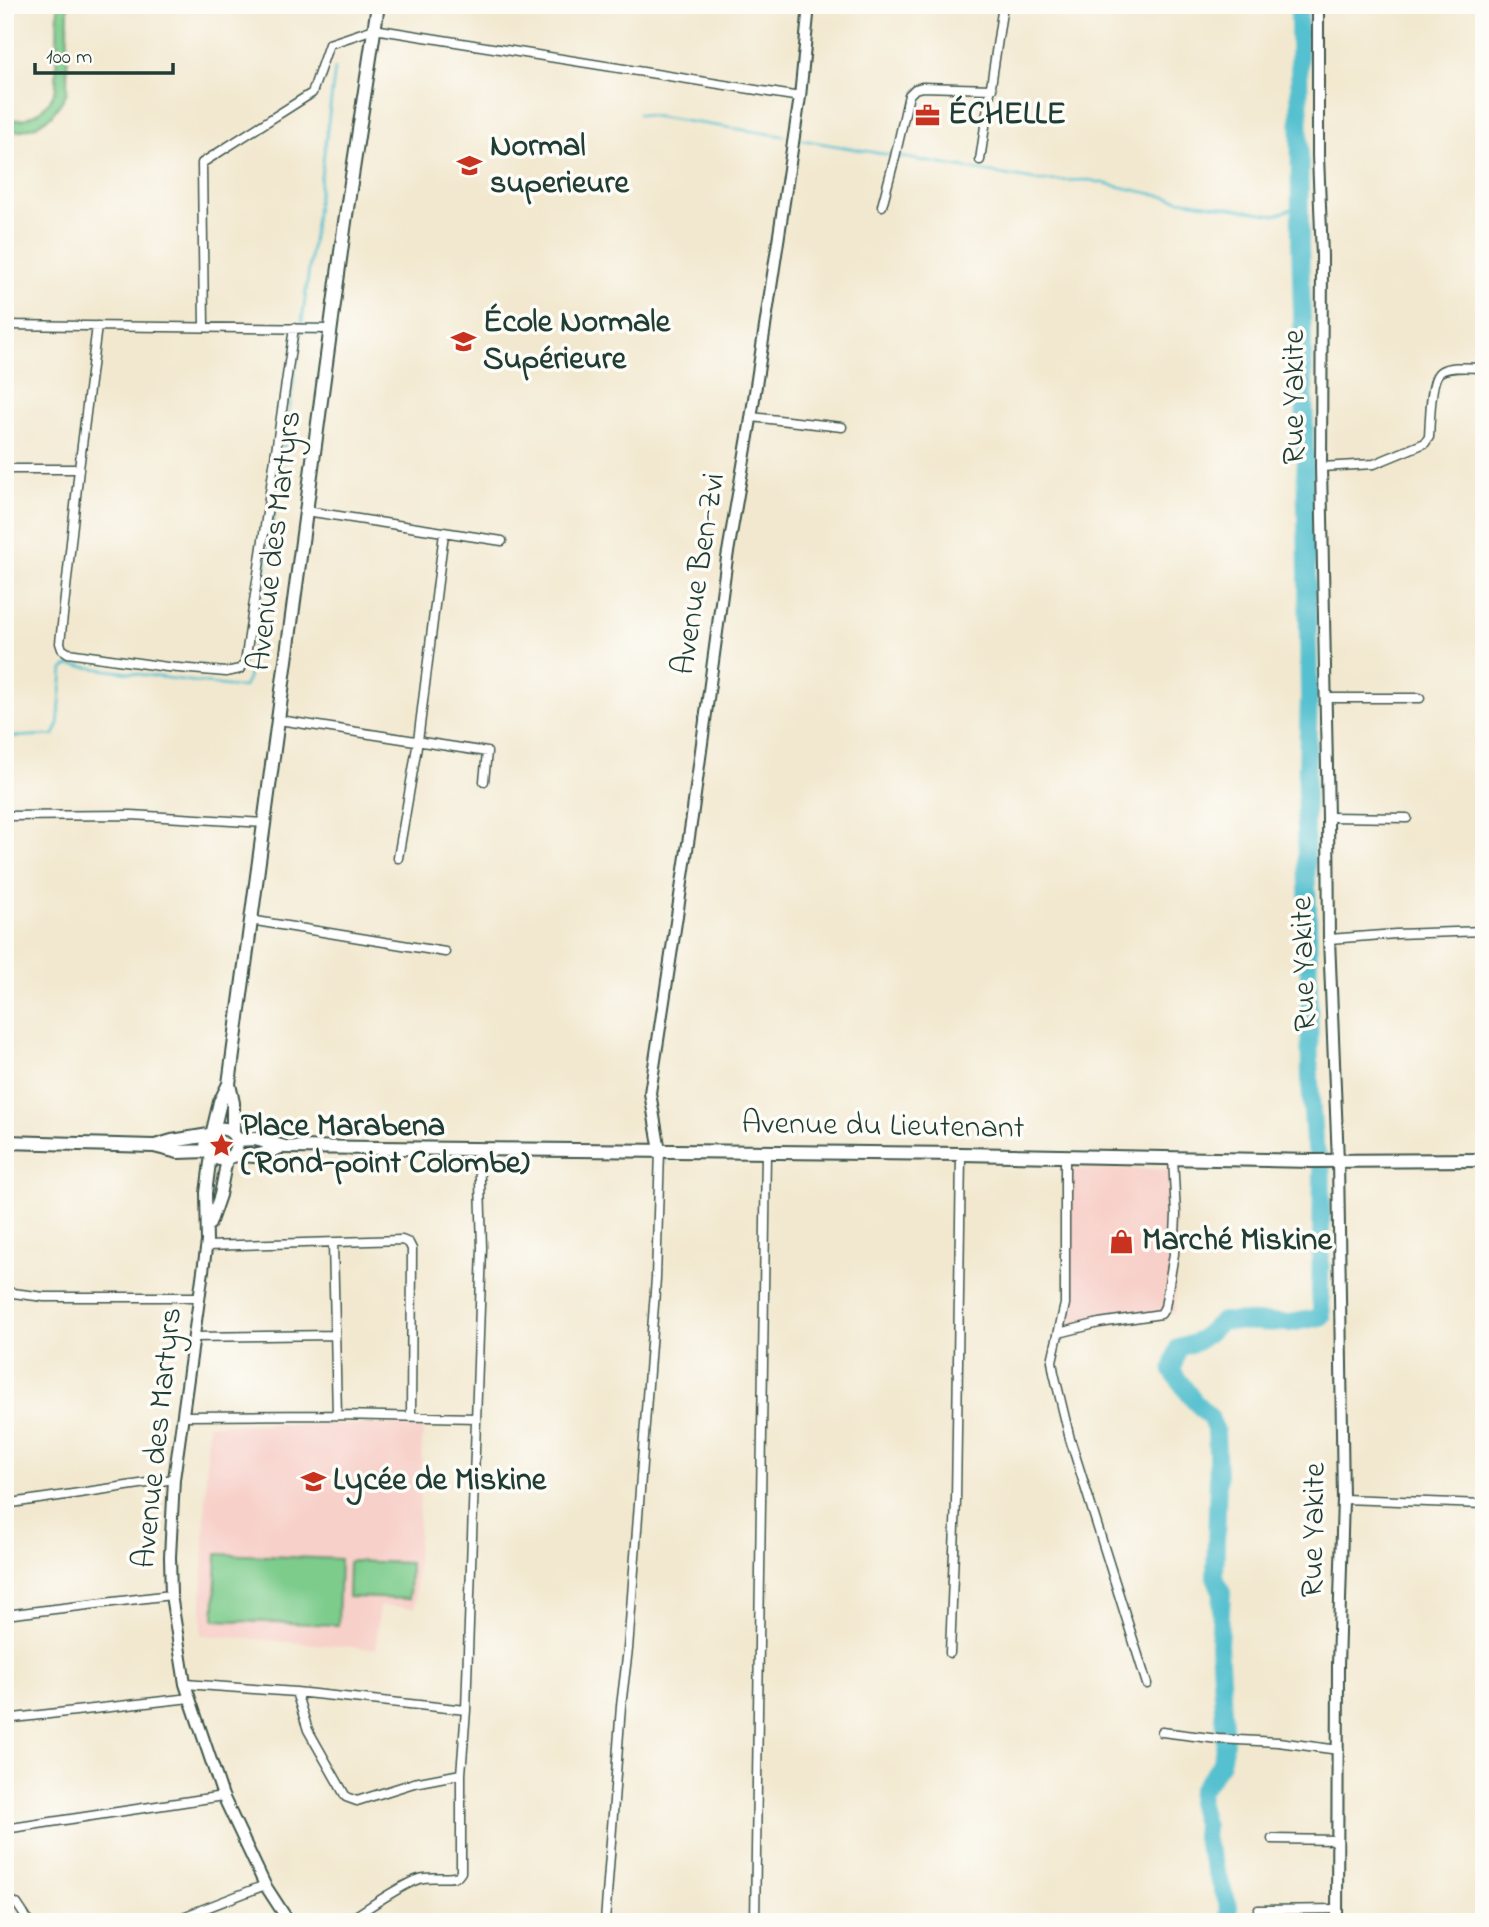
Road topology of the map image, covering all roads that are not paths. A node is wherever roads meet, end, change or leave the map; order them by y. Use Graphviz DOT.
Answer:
graph roads {
  1 [pos="378,5"];
  2 [pos="809,5"];
  3 [pos="1003,5"];
  4 [pos="1318,5"];
  5 [pos="374,29"];
  6 [pos="992,89"];
  7 [pos="800,97"];
  8 [pos="980,160"];
  9 [pos="882,206"];
  10 [pos="5,325"];
  11 [pos="97,326"];
  12 [pos="204,327"];
  13 [pos="294,328"];
  14 [pos="331,329"];
  15 [pos="1484,368"];
  16 [pos="751,417"];
  17 [pos="842,427"];
  18 [pos="1321,467"];
  19 [pos="5,469"];
  20 [pos="79,469"];
  21 [pos="306,510"];
  22 [pos="444,533"];
  23 [pos="502,541"];
  24 [pos="1325,698"];
  25 [pos="1420,698"];
  26 [pos="279,720"];
  27 [pos="418,741"];
  28 [pos="484,781"];
  29 [pos="5,816"];
  30 [pos="1328,817"];
  31 [pos="1407,818"];
  32 [pos="265,823"];
  33 [pos="398,858"];
  34 [pos="250,920"];
  35 [pos="1484,931"];
  36 [pos="1329,939"];
  37 [pos="445,952"];
  38 [pos="229,1084"];
  39 [pos="211,1133"];
  40 [pos="235,1137"];
  41 [pos="5,1142"];
  42 [pos="154,1146"];
  43 [pos="282,1146"];
  44 [pos="479,1149"];
  45 [pos="660,1151"];
  46 [pos="766,1152"];
  47 [pos="209,1153"];
  48 [pos="961,1154"];
  49 [pos="1065,1156"];
  50 [pos="229,1157"];
  51 [pos="1173,1158"];
  52 [pos="1484,1160"];
  53 [pos="1334,1161"];
  54 [pos="208,1230"];
  55 [pos="333,1243"];
  56 [pos="206,1246"];
  57 [pos="5,1292"];
  58 [pos="199,1297"];
  59 [pos="1059,1333"];
  60 [pos="335,1335"];
  61 [pos="194,1337"];
  62 [pos="337,1415"];
  63 [pos="183,1416"];
  64 [pos="411,1416"];
  65 [pos="476,1418"];
  66 [pos="174,1479"];
  67 [pos="1343,1499"];
  68 [pos="5,1504"];
  69 [pos="1484,1504"];
  70 [pos="171,1595"];
  71 [pos="5,1615"];
  72 [pos="950,1653"];
  73 [pos="185,1684"];
  74 [pos="1147,1684"];
  75 [pos="296,1692"];
  76 [pos="190,1698"];
  77 [pos="466,1710"];
  78 [pos="5,1719"];
  79 [pos="1162,1732"];
  80 [pos="1339,1750"];
  81 [pos="461,1774"];
  82 [pos="223,1796"];
  83 [pos="5,1829"];
  84 [pos="1272,1839"];
  85 [pos="1338,1840"];
  86 [pos="265,1885"];
  87 [pos="5,1896"];
  88 [pos="1338,1909"];
  89 [pos="1258,1910"];
  90 [pos="29,1922"];
  91 [pos="170,1922"];
  92 [pos="289,1922"];
  93 [pos="346,1922"];
  94 [pos="605,1922"];
  95 [pos="755,1922"];
  96 [pos="1337,1922"];
  1 -- 5 [label="main road, Avenue des Martyrs"];
  2 -- 7 [label="main road, Avenue Ben-Zvi"];
  3 -- 6 [label="street"];
  4 -- 18 [label="main road, Rue Yakite"];
  5 -- 7 [label="street"];
  5 -- 12 [label="street"];
  5 -- 14 [label="main road, Avenue des Martyrs"];
  6 -- 8 [label="street"];
  6 -- 9 [label="street"];
  7 -- 16 [label="main road, Avenue Ben-Zvi"];
  10 -- 11 [label="street"];
  11 -- 12 [label="street"];
  11 -- 20 [label="street"];
  12 -- 13 [label="street"];
  13 -- 14 [label="street"];
  13 -- 20 [label="street"];
  14 -- 21 [label="main road, Avenue des Martyrs"];
  15 -- 18 [label="street"];
  16 -- 17 [label="street"];
  16 -- 45 [label="main road, Avenue Ben-Zvi"];
  18 -- 24 [label="main road, Rue Yakite"];
  19 -- 20 [label="street"];
  21 -- 22 [label="street"];
  21 -- 26 [label="main road, Avenue des Martyrs"];
  22 -- 23 [label="street"];
  22 -- 27 [label="street"];
  24 -- 25 [label="street"];
  24 -- 30 [label="main road, Rue Yakite"];
  26 -- 27 [label="street"];
  26 -- 32 [label="main road, Avenue des Martyrs"];
  27 -- 28 [label="street"];
  27 -- 33 [label="street"];
  29 -- 32 [label="street"];
  30 -- 31 [label="street"];
  30 -- 36 [label="main road, Rue Yakite"];
  32 -- 34 [label="main road, Avenue des Martyrs"];
  34 -- 37 [label="street"];
  34 -- 38 [label="main road, Avenue des Martyrs"];
  35 -- 36 [label="street"];
  36 -- 53 [label="main road, Rue Yakite"];
  38 -- 39 [label="main road, Avenue des Martyrs"];
  38 -- 40 [label="main road, Avenue des Martyrs"];
  39 -- 40 [label="main road"];
  39 -- 42 [label="main road"];
  39 -- 47 [label="main road"];
  40 -- 43 [label="main road, Avenue du Lieutenant"];
  40 -- 50 [label="main road"];
  41 -- 42 [label="main road"];
  42 -- 47 [label="main road"];
  43 -- 44 [label="main road, Avenue du Lieutenant"];
  43 -- 50 [label="main road, Avenue du Lieutenant"];
  44 -- 45 [label="main road, Avenue du Lieutenant"];
  44 -- 65 [label="street"];
  45 -- 46 [label="main road, Avenue du Lieutenant"];
  45 -- 94 [label="street"];
  46 -- 48 [label="main road, Avenue du Lieutenant"];
  46 -- 95 [label="street"];
  47 -- 50 [label="main road"];
  47 -- 54 [label="main road, Avenue des Martyrs"];
  48 -- 49 [label="main road, Avenue du Lieutenant"];
  48 -- 72 [label="street"];
  49 -- 51 [label="main road, Avenue du Lieutenant"];
  49 -- 59 [label="street"];
  50 -- 54 [label="main road, Avenue des Martyrs"];
  51 -- 53 [label="main road, Avenue du Lieutenant"];
  51 -- 59 [label="street"];
  52 -- 53 [label="main road, Avenue du Lieutenant"];
  53 -- 67 [label="main road, Rue Yakite"];
  54 -- 56 [label="main road, Avenue des Martyrs"];
  55 -- 56 [label="street"];
  55 -- 60 [label="street"];
  55 -- 64 [label="street"];
  56 -- 58 [label="main road, Avenue des Martyrs"];
  57 -- 58 [label="street"];
  58 -- 61 [label="main road, Avenue des Martyrs"];
  59 -- 74 [label="street"];
  60 -- 61 [label="street"];
  60 -- 62 [label="street"];
  61 -- 63 [label="main road, Avenue des Martyrs"];
  62 -- 63 [label="street"];
  62 -- 64 [label="street"];
  63 -- 66 [label="main road, Avenue des Martyrs"];
  64 -- 65 [label="street"];
  65 -- 77 [label="street"];
  66 -- 68 [label="street"];
  66 -- 70 [label="main road, Avenue des Martyrs"];
  67 -- 69 [label="street"];
  67 -- 80 [label="main road, Rue Yakite"];
  70 -- 71 [label="street"];
  70 -- 73 [label="main road, Avenue des Martyrs"];
  73 -- 75 [label="street"];
  73 -- 76 [label="main road, Avenue des Martyrs"];
  75 -- 77 [label="street"];
  75 -- 81 [label="street"];
  76 -- 78 [label="street"];
  76 -- 82 [label="main road, Avenue des Martyrs"];
  77 -- 81 [label="street"];
  79 -- 80 [label="street"];
  80 -- 85 [label="main road, Rue Yakite"];
  81 -- 93 [label="street"];
  82 -- 83 [label="street"];
  82 -- 86 [label="main road, Avenue des Martyrs"];
  84 -- 85 [label="street"];
  85 -- 88 [label="main road, Rue Yakite"];
  86 -- 91 [label="street"];
  86 -- 92 [label="main road, Avenue des Martyrs"];
  87 -- 90 [label="street"];
  88 -- 89 [label="street"];
  88 -- 96 [label="main road, Rue Yakite"];
}
